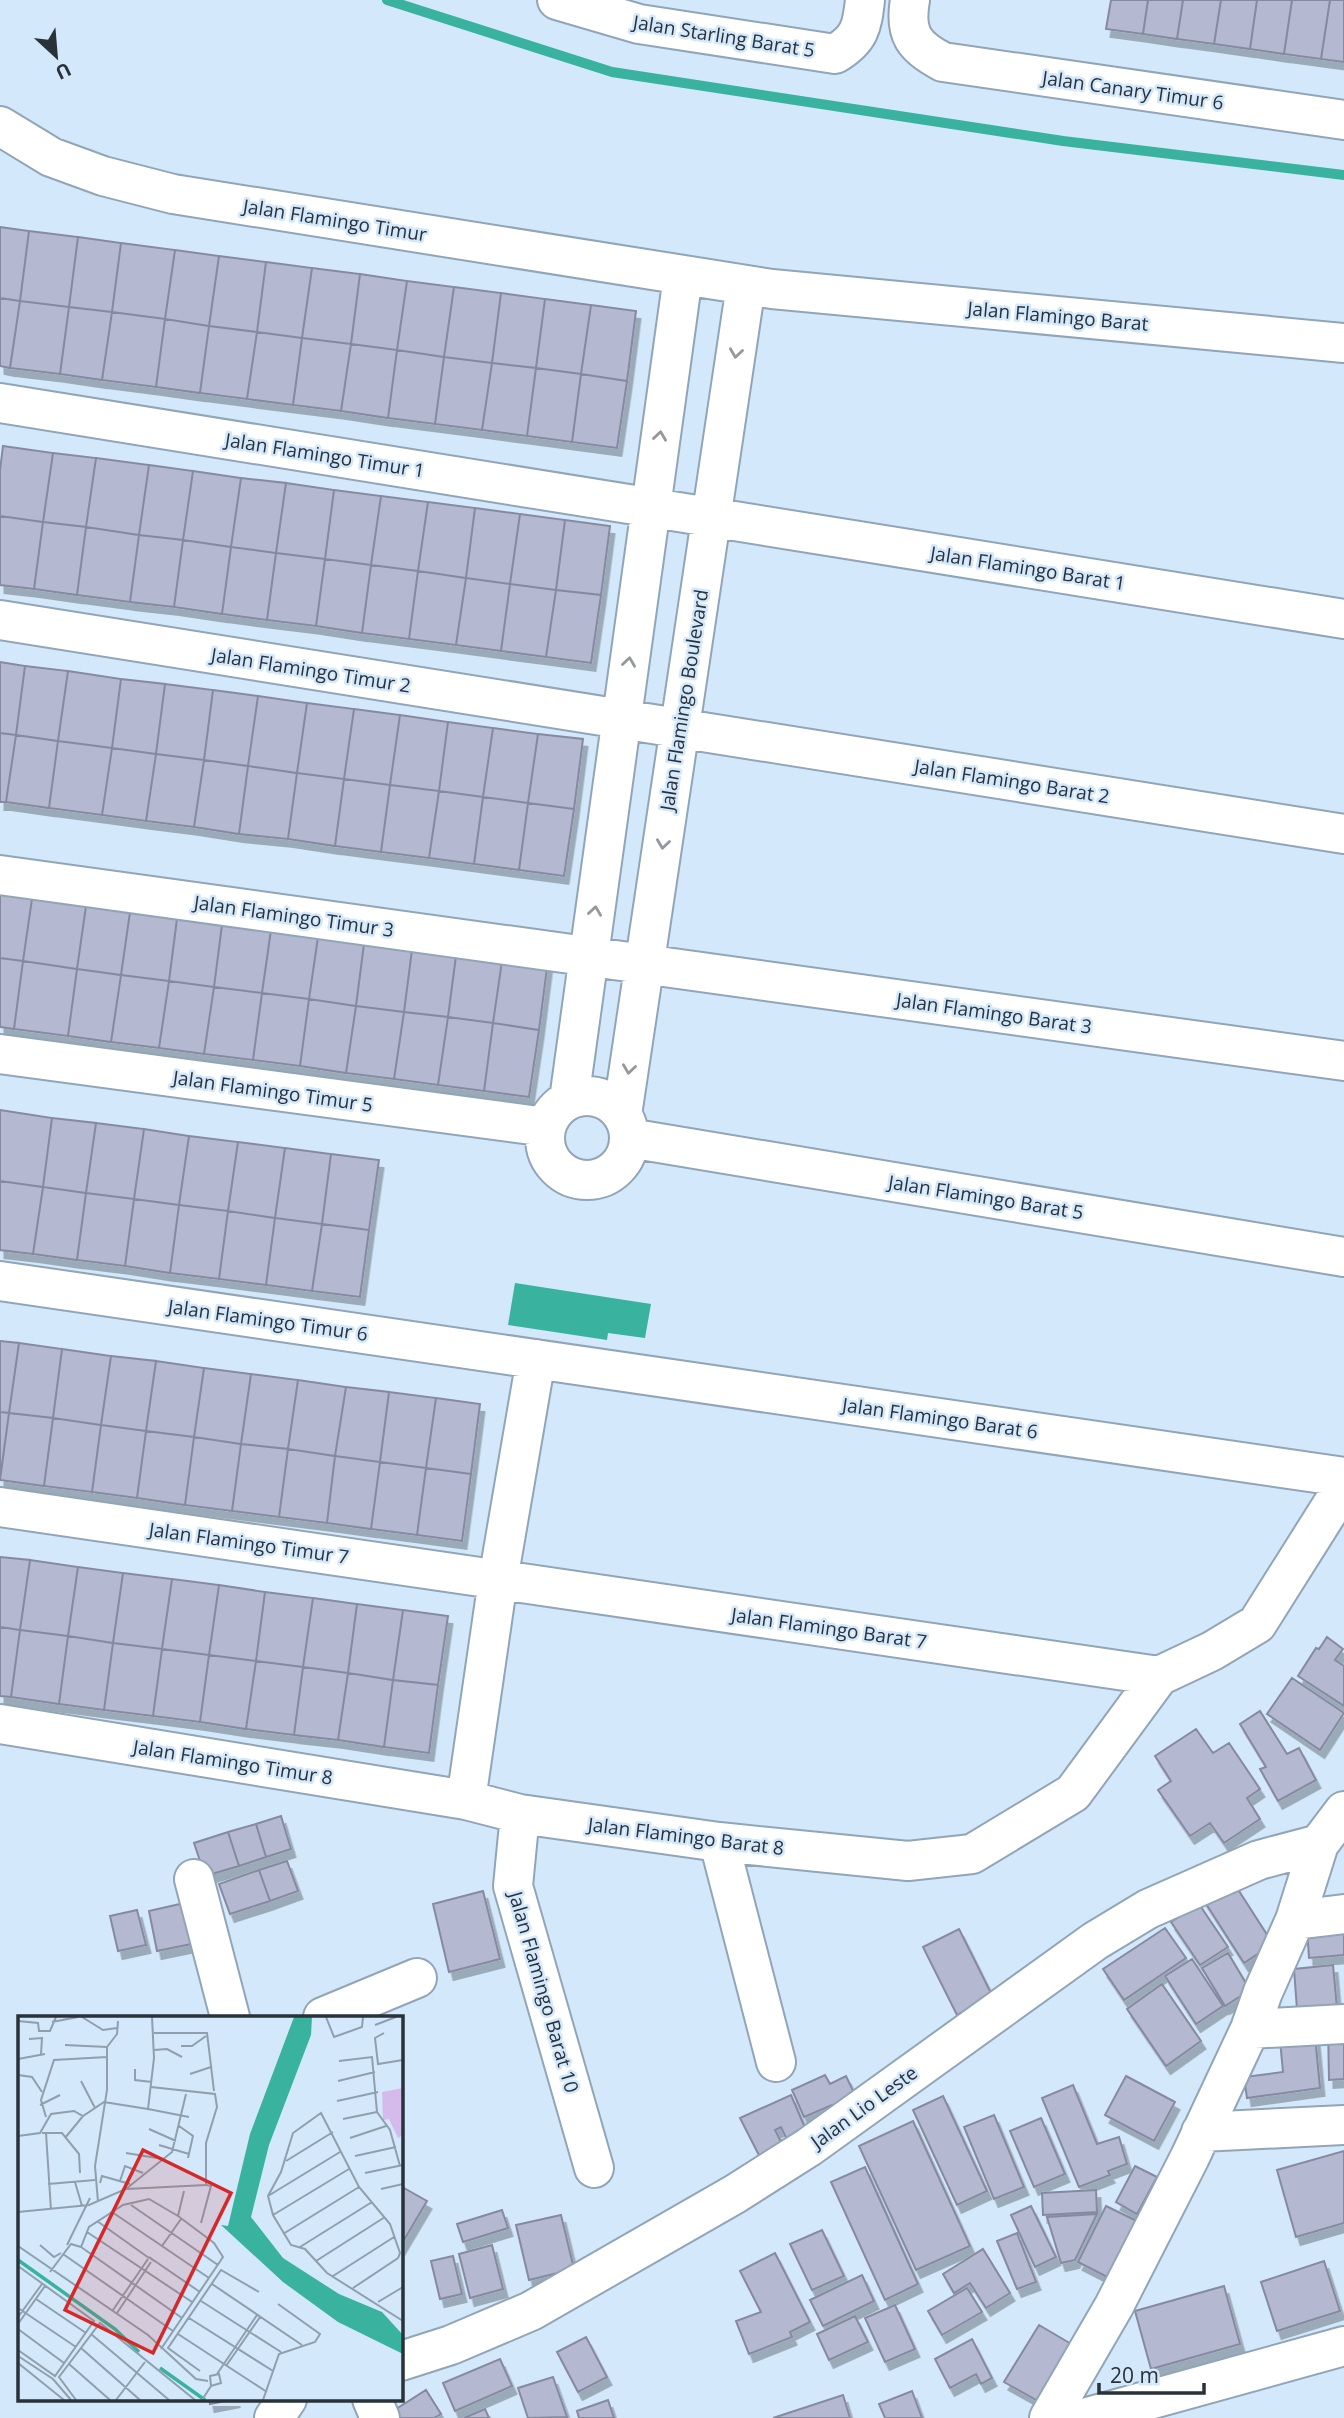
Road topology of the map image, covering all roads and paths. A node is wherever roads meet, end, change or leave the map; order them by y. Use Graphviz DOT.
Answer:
graph roads {
  1 [pos="557,0"];
  2 [pos="864,0"];
  3 [pos="910,0"];
  4 [pos="1344,120"];
  5 [pos="0,126"];
  6 [pos="683,275"];
  7 [pos="759,287"];
  8 [pos="1344,343"];
  9 [pos="0,403"];
  10 [pos="651,508"];
  11 [pos="712,518"];
  12 [pos="1344,619"];
  13 [pos="0,620"];
  14 [pos="621,719"];
  15 [pos="680,728"];
  16 [pos="1344,834"];
  17 [pos="0,875"];
  18 [pos="589,956"];
  19 [pos="645,964"];
  20 [pos="0,1054"];
  21 [pos="1344,1061"];
  22 [pos="558,1114"];
  23 [pos="626,1126"];
  24 [pos="1344,1257"];
  25 [pos="0,1281"];
  26 [pos="536,1359"];
  27 [pos="1344,1477"];
  28 [pos="1344,1486"];
  29 [pos="0,1507"];
  30 [pos="498,1580"];
  31 [pos="1160,1676"];
  32 [pos="0,1724"];
  33 [pos="466,1800"];
  34 [pos="1344,1811"];
  35 [pos="520,1814"];
  36 [pos="719,1842"];
  37 [pos="1319,1844"];
  38 [pos="194,1879"];
  39 [pos="1344,1914"];
  40 [pos="1295,1920"];
  41 [pos="417,1978"];
  42 [pos="230,2016"];
  43 [pos="325,2016"];
  44 [pos="1344,2024"];
  45 [pos="1250,2029"];
  46 [pos="776,2062"];
  47 [pos="1344,2125"];
  48 [pos="1201,2132"];
  49 [pos="594,2168"];
  50 [pos="1344,2346"];
  51 [pos="402,2361"];
  52 [pos="286,2400"];
  53 [pos="372,2400"];
  54 [pos="274,2418"];
  55 [pos="380,2418"];
  56 [pos="1049,2418"];
  57 [pos="1084,2418"];
  1 -- 2 [label="street, Jalan Starling Barat 5"];
  3 -- 4 [label="street, Jalan Canary Timur 6"];
  5 -- 6 [label="street, Jalan Flamingo Timur"];
  6 -- 7 [label="street, Jalan Flamingo Timur"];
  10 -- 6 [label="street, one-way"];
  7 -- 8 [label="street, Jalan Flamingo Barat"];
  7 -- 11 [label="street, Jalan Flamingo Boulevard, one-way"];
  9 -- 10 [label="street, Jalan Flamingo Timur 1"];
  10 -- 11 [label="street, Jalan Flamingo Timur 1"];
  14 -- 10 [label="street, one-way"];
  11 -- 12 [label="street, Jalan Flamingo Barat 1"];
  11 -- 15 [label="street, Jalan Flamingo Boulevard"];
  13 -- 14 [label="street, Jalan Flamingo Timur 2"];
  14 -- 15 [label="street, Jalan Flamingo Timur 2"];
  18 -- 14 [label="street, one-way"];
  15 -- 16 [label="street, Jalan Flamingo Barat 2"];
  15 -- 19 [label="street, Jalan Flamingo Boulevard, one-way"];
  17 -- 18 [label="street, Jalan Flamingo Timur 3"];
  18 -- 19 [label="street, Jalan Flamingo Timur 3"];
  18 -- 22 [label="street"];
  19 -- 21 [label="street, Jalan Flamingo Barat 3"];
  19 -- 23 [label="street, Jalan Flamingo Boulevard, one-way"];
  20 -- 22 [label="street, Jalan Flamingo Timur 5"];
  22 -- 23 [label="street"];
  22 -- 23 [label="street"];
  23 -- 24 [label="street, Jalan Flamingo Barat 5"];
  25 -- 26 [label="street, Jalan Flamingo Timur 6"];
  26 -- 27 [label="street, Jalan Flamingo Barat 6"];
  26 -- 30 [label="street"];
  28 -- 31 [label="street"];
  29 -- 30 [label="street, Jalan Flamingo Timur 7"];
  30 -- 31 [label="street, Jalan Flamingo Barat 7"];
  30 -- 33 [label="street"];
  31 -- 36 [label="street, Jalan Flamingo Barat 8"];
  32 -- 33 [label="street, Jalan Flamingo Timur 8"];
  33 -- 35 [label="street, Jalan Flamingo Barat 8"];
  34 -- 37 [label="street"];
  35 -- 36 [label="street, Jalan Flamingo Barat 8"];
  35 -- 49 [label="street, Jalan Flamingo Barat 10"];
  36 -- 46 [label="street"];
  37 -- 40 [label="street"];
  37 -- 51 [label="street, Jalan Lio Leste"];
  38 -- 42 [label="street"];
  39 -- 40 [label="street"];
  40 -- 45 [label="street"];
  41 -- 43 [label="street"];
  44 -- 45 [label="street"];
  45 -- 48 [label="street"];
  47 -- 48 [label="street"];
  48 -- 56 [label="street"];
  50 -- 57 [label="street"];
  52 -- 54 [label="street"];
  53 -- 55 [label="street"];
}
